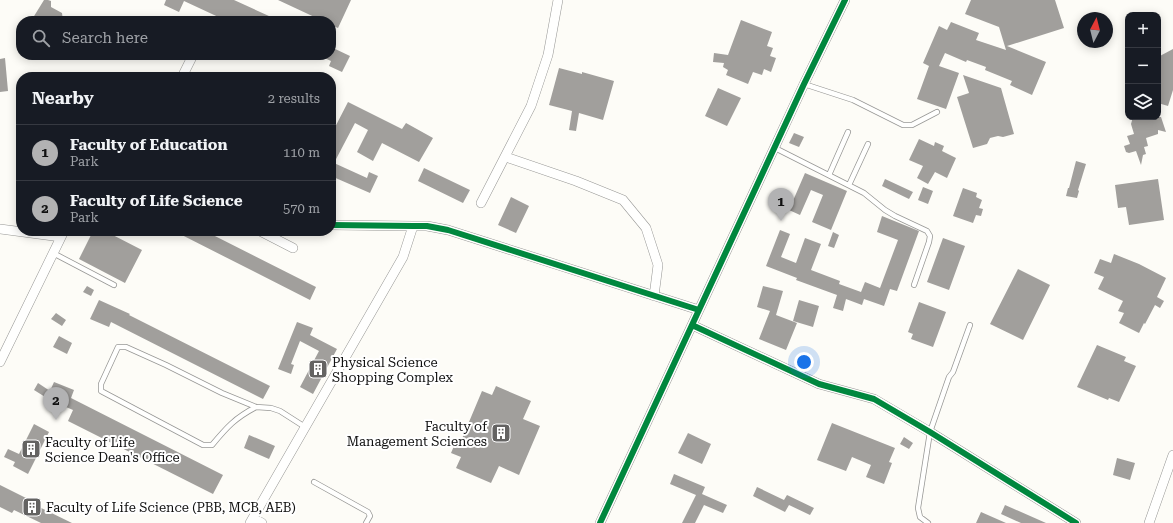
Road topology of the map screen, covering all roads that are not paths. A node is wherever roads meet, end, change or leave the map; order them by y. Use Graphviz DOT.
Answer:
graph roads {
  1 [pos="558,0"];
  2 [pos="845,0"];
  3 [pos="190,60"];
  4 [pos="184,72"];
  5 [pos="804,84"];
  6 [pos="937,112"];
  7 [pos="848,132"];
  8 [pos="868,144"];
  9 [pos="775,148"];
  10 [pos="506,156"];
  11 [pos="829,175"];
  12 [pos="849,185"];
  13 [pos="481,203"];
  14 [pos="336,225"];
  15 [pos="413,226"];
  16 [pos="0,229"];
  17 [pos="16,230"];
  18 [pos="61,236"];
  19 [pos="270,236"];
  20 [pos="293,248"];
  21 [pos="53,253"];
  22 [pos="114,285"];
  23 [pos="914,285"];
  24 [pos="654,296"];
  25 [pos="699,310"];
  26 [pos="692,325"];
  27 [pos="970,325"];
  28 [pos="0,362"];
  29 [pos="256,407"];
  30 [pos="305,428"];
  31 [pos="930,432"];
  32 [pos="1173,455"];
  33 [pos="314,482"];
  34 [pos="251,521"];
  35 [pos="262,523"];
  36 [pos="366,523"];
  37 [pos="600,523"];
  38 [pos="928,523"];
  39 [pos="1076,523"];
  40 [pos="1149,523"];
  1 -- 10 [label="street"];
  2 -- 5 [label="street"];
  3 -- 4 [label="street"];
  5 -- 6 [label="lane"];
  5 -- 9 [label="street"];
  7 -- 11 [label="lane"];
  8 -- 12 [label="lane"];
  9 -- 11 [label="lane"];
  9 -- 25 [label="street"];
  10 -- 13 [label="street"];
  10 -- 24 [label="street"];
  11 -- 12 [label="lane"];
  12 -- 23 [label="lane"];
  14 -- 15 [label="street"];
  15 -- 24 [label="street"];
  15 -- 30 [label="street"];
  16 -- 17 [label="street"];
  18 -- 21 [label="street"];
  19 -- 20 [label="street"];
  21 -- 22 [label="lane"];
  21 -- 28 [label="street"];
  24 -- 25 [label="street"];
  25 -- 26 [label="street"];
  26 -- 31 [label="street"];
  26 -- 37 [label="street"];
  27 -- 31 [label="lane"];
  29 -- 29 [label="lane"];
  29 -- 30 [label="lane"];
  30 -- 34 [label="street"];
  31 -- 38 [label="lane"];
  31 -- 39 [label="street"];
  32 -- 40 [label="street"];
  33 -- 36 [label="lane"];
  34 -- 35 [label="street"];
}
